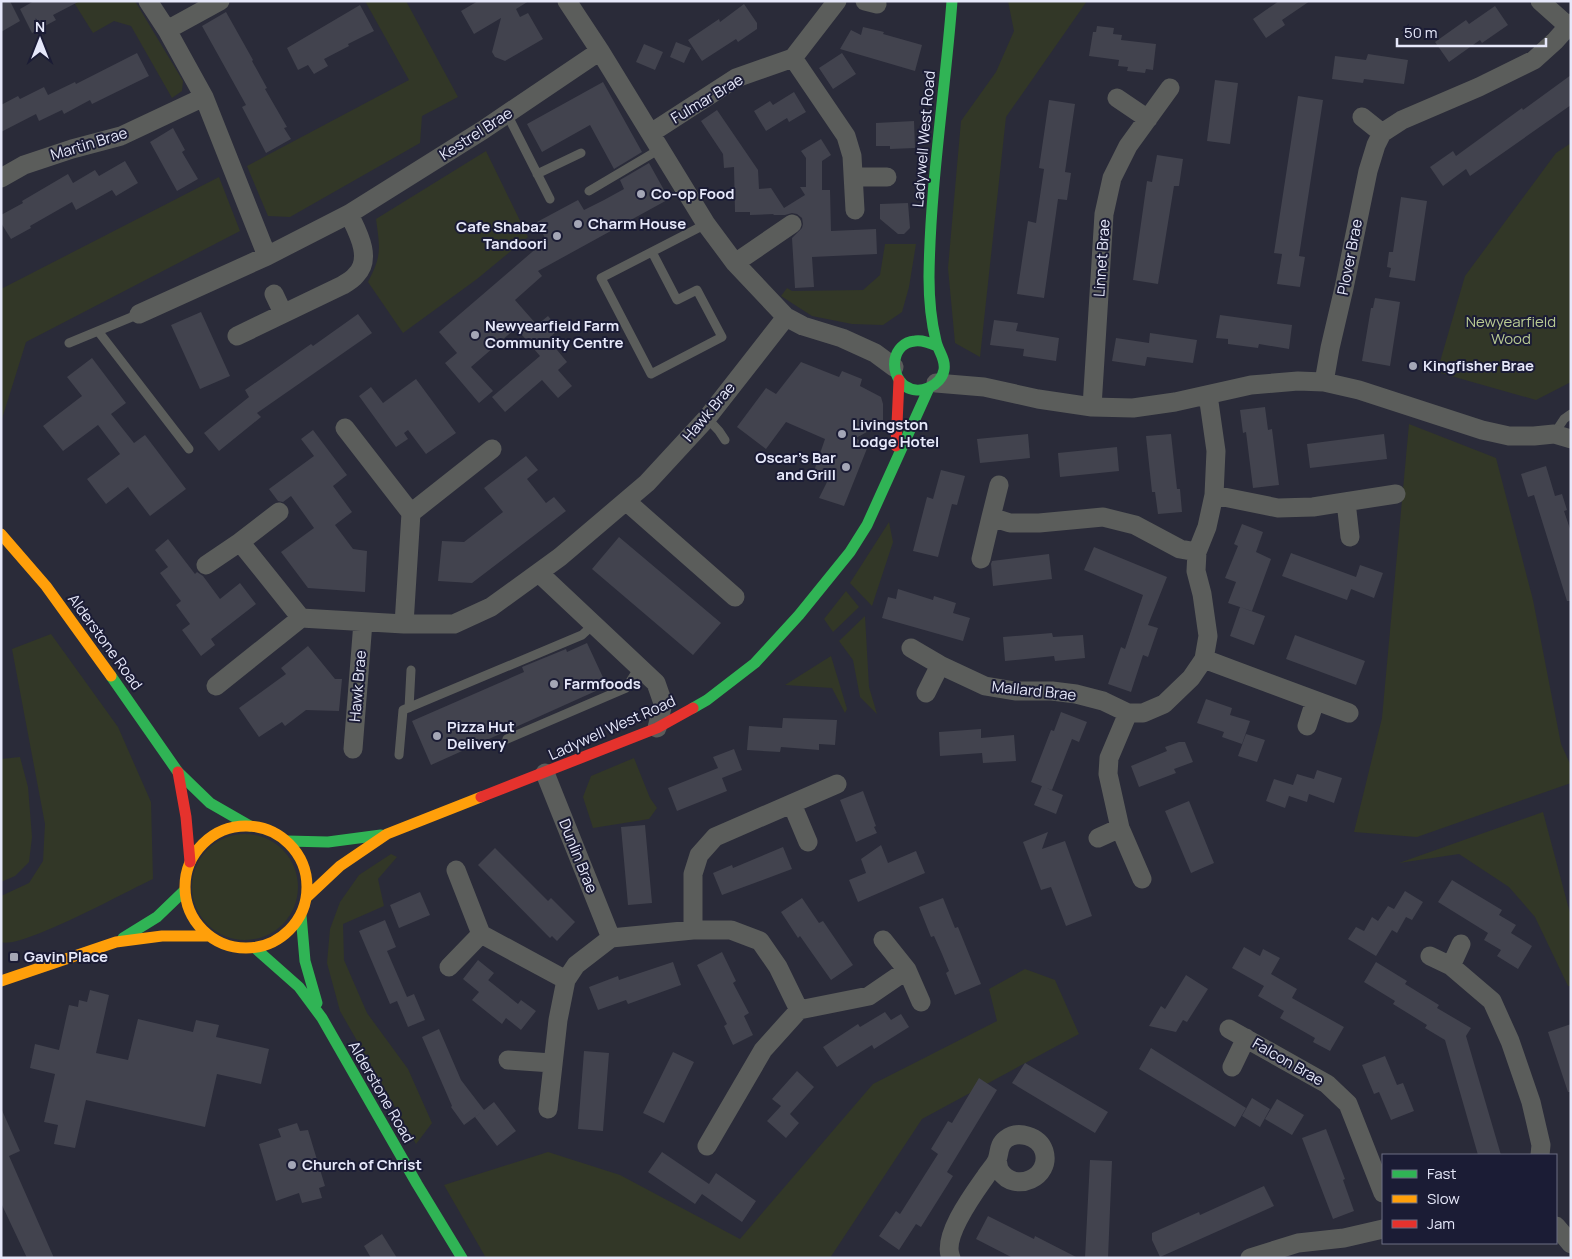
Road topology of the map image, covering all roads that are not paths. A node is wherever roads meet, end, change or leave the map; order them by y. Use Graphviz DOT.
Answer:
graph roads {
  1 [pos="148,1"];
  2 [pos="220,1"];
  3 [pos="567,1"];
  4 [pos="837,1"];
  5 [pos="952,1"];
  6 [pos="1540,1"];
  7 [pos="1569,24"];
  8 [pos="167,30"];
  9 [pos="600,51"];
  10 [pos="793,58"];
  11 [pos="1170,88"];
  12 [pos="204,97"];
  13 [pos="1117,98"];
  14 [pos="507,114"];
  15 [pos="1362,117"];
  16 [pos="1148,119"];
  17 [pos="1382,133"];
  18 [pos="656,141"];
  19 [pos="581,152"];
  20 [pos="537,174"];
  21 [pos="854,177"];
  22 [pos="887,177"];
  23 [pos="1,178"];
  24 [pos="589,191"];
  25 [pos="550,199"];
  26 [pos="855,210"];
  27 [pos="349,214"];
  28 [pos="706,224"];
  29 [pos="792,224"];
  30 [pos="652,252"];
  31 [pos="267,256"];
  32 [pos="735,263"];
  33 [pos="929,279"];
  34 [pos="274,294"];
  35 [pos="920,312"];
  36 [pos="283,313"];
  37 [pos="139,314"];
  38 [pos="786,317"];
  39 [pos="914,327"];
  40 [pos="98,331"];
  41 [pos="237,336"];
  42 [pos="842,338"];
  43 [pos="69,343"];
  44 [pos="905,344"];
  45 [pos="937,346"];
  46 [pos="944,364"];
  47 [pos="896,373"];
  48 [pos="1324,382"];
  49 [pos="933,386"];
  50 [pos="984,387"];
  51 [pos="1208,395"];
  52 [pos="1092,407"];
  53 [pos="1571,414"];
  54 [pos="707,418"];
  55 [pos="345,428"];
  56 [pos="1562,436"];
  57 [pos="725,440"];
  58 [pos="189,449"];
  59 [pos="492,449"];
  60 [pos="894,469"];
  61 [pos="999,485"];
  62 [pos="1396,494"];
  63 [pos="1214,495"];
  64 [pos="626,502"];
  65 [pos="1346,502"];
  66 [pos="279,512"];
  67 [pos="411,513"];
  68 [pos="991,517"];
  69 [pos="1,534"];
  70 [pos="1350,537"];
  71 [pos="240,542"];
  72 [pos="1197,552"];
  73 [pos="981,559"];
  74 [pos="206,565"];
  75 [pos="539,573"];
  76 [pos="735,597"];
  77 [pos="301,618"];
  78 [pos="363,622"];
  79 [pos="404,624"];
  80 [pos="594,624"];
  81 [pos="911,648"];
  82 [pos="1204,659"];
  83 [pos="940,666"];
  84 [pos="639,667"];
  85 [pos="411,670"];
  86 [pos="216,686"];
  87 [pos="926,693"];
  88 [pos="1315,701"];
  89 [pos="409,708"];
  90 [pos="1349,712"];
  91 [pos="1128,713"];
  92 [pos="1307,726"];
  93 [pos="657,728"];
  94 [pos="507,739"];
  95 [pos="353,749"];
  96 [pos="399,755"];
  97 [pos="178,772"];
  98 [pos="546,773"];
  99 [pos="836,784"];
  100 [pos="792,804"];
  101 [pos="250,826"];
  102 [pos="1120,828"];
  103 [pos="387,834"];
  104 [pos="1098,838"];
  105 [pos="287,841"];
  106 [pos="808,842"];
  107 [pos="190,862"];
  108 [pos="456,870"];
  109 [pos="1142,879"];
  110 [pos="184,891"];
  111 [pos="307,897"];
  112 [pos="301,915"];
  113 [pos="693,930"];
  114 [pos="482,934"];
  115 [pos="208,936"];
  116 [pos="611,938"];
  117 [pos="883,940"];
  118 [pos="116,942"];
  119 [pos="1461,944"];
  120 [pos="255,948"];
  121 [pos="1430,956"];
  122 [pos="1451,966"];
  123 [pos="449,967"];
  124 [pos="907,970"];
  125 [pos="566,980"];
  126 [pos="1,981"];
  127 [pos="921,1002"];
  128 [pos="799,1010"];
  129 [pos="322,1018"];
  130 [pos="1229,1029"];
  131 [pos="1246,1038"];
  132 [pos="508,1060"];
  133 [pos="552,1063"];
  134 [pos="1232,1068"];
  135 [pos="548,1108"];
  136 [pos="707,1146"];
  137 [pos="1540,1154"];
  138 [pos="997,1160"];
  139 [pos="1382,1190"];
  140 [pos="1557,1227"];
  141 [pos="1382,1229"];
  142 [pos="1571,1244"];
  143 [pos="462,1258"];
  144 [pos="951,1258"];
  145 [pos="1250,1258"];
  1 -- 8 [label="street"];
  2 -- 8 [label="street"];
  3 -- 9 [label="street"];
  4 -- 10 [label="street"];
  5 -- 33 [label="street, Ladywell West Road"];
  6 -- 7 [label="street"];
  7 -- 17 [label="street"];
  8 -- 12 [label="street"];
  9 -- 14 [label="street, Kestrel Brae"];
  9 -- 18 [label="street"];
  10 -- 18 [label="street, Fulmar Brae"];
  10 -- 21 [label="street"];
  11 -- 16 [label="street, Linnet Brae"];
  12 -- 23 [label="street, Martin Brae"];
  12 -- 31 [label="street"];
  13 -- 16 [label="street"];
  14 -- 20 [label="lane"];
  14 -- 27 [label="street, Kestrel Brae"];
  15 -- 17 [label="street"];
  16 -- 52 [label="street, Linnet Brae"];
  17 -- 48 [label="street, Plover Brae"];
  18 -- 24 [label="lane"];
  18 -- 28 [label="street"];
  19 -- 20 [label="lane"];
  20 -- 25 [label="lane"];
  21 -- 22 [label="street"];
  21 -- 26 [label="street"];
  27 -- 31 [label="street, Kestrel Brae"];
  27 -- 36 [label="street"];
  28 -- 30 [label="lane"];
  28 -- 32 [label="street"];
  29 -- 32 [label="street"];
  30 -- 30 [label="lane"];
  31 -- 37 [label="street, Kestrel Brae"];
  32 -- 38 [label="street"];
  33 -- 35 [label="street, Ladywell West Road"];
  33 -- 45 [label="street, Ladywell West Road"];
  34 -- 36 [label="street"];
  36 -- 41 [label="street"];
  37 -- 40 [label="lane"];
  38 -- 42 [label="street"];
  38 -- 54 [label="street, Hawk Brae"];
  39 -- 44 [label="street, Ladywell West Road"];
  40 -- 43 [label="lane"];
  40 -- 58 [label="lane"];
  42 -- 44 [label="street"];
  42 -- 47 [label="street"];
  44 -- 45 [label="street"];
  44 -- 47 [label="street, Ladywell West Road"];
  45 -- 46 [label="street, Ladywell West Road"];
  46 -- 49 [label="street, Ladywell West Road"];
  46 -- 50 [label="street"];
  47 -- 49 [label="street"];
  47 -- 60 [label="street, Ladywell West Road"];
  48 -- 51 [label="street"];
  48 -- 56 [label="street"];
  49 -- 50 [label="street"];
  49 -- 60 [label="street, Ladywell West Road"];
  50 -- 52 [label="street"];
  51 -- 52 [label="street"];
  51 -- 63 [label="street"];
  53 -- 56 [label="lane"];
  54 -- 57 [label="lane"];
  54 -- 64 [label="street, Hawk Brae"];
  55 -- 67 [label="street"];
  59 -- 67 [label="street"];
  60 -- 93 [label="street, Ladywell West Road"];
  61 -- 68 [label="street"];
  62 -- 65 [label="street"];
  63 -- 65 [label="street"];
  63 -- 72 [label="street"];
  64 -- 75 [label="street, Hawk Brae"];
  64 -- 76 [label="street"];
  65 -- 70 [label="street"];
  66 -- 71 [label="street"];
  67 -- 79 [label="street"];
  68 -- 72 [label="street"];
  68 -- 73 [label="street"];
  69 -- 97 [label="street, Alderstone Road"];
  71 -- 74 [label="street"];
  71 -- 77 [label="street"];
  72 -- 82 [label="street"];
  75 -- 79 [label="street, Hawk Brae"];
  75 -- 80 [label="street"];
  77 -- 78 [label="street, Hawk Brae"];
  77 -- 86 [label="street"];
  78 -- 79 [label="street, Hawk Brae"];
  78 -- 95 [label="street, Hawk Brae"];
  80 -- 84 [label="street"];
  80 -- 89 [label="lane"];
  81 -- 83 [label="street, Mallard Brae"];
  82 -- 88 [label="street"];
  82 -- 91 [label="street"];
  83 -- 87 [label="street"];
  83 -- 91 [label="street, Mallard Brae"];
  84 -- 93 [label="street"];
  84 -- 94 [label="lane"];
  85 -- 89 [label="lane"];
  88 -- 90 [label="street"];
  88 -- 92 [label="street"];
  89 -- 96 [label="lane"];
  91 -- 102 [label="street"];
  93 -- 98 [label="street, Ladywell West Road"];
  97 -- 101 [label="street, Alderstone Road"];
  97 -- 107 [label="street, Alderstone Road"];
  98 -- 103 [label="street, Ladywell West Road"];
  98 -- 116 [label="street, Dunlin Brae"];
  99 -- 100 [label="street"];
  100 -- 106 [label="street"];
  100 -- 113 [label="street"];
  101 -- 105 [label="street"];
  101 -- 107 [label="street"];
  102 -- 104 [label="street"];
  102 -- 109 [label="street"];
  103 -- 105 [label="street, Ladywell West Road"];
  103 -- 111 [label="street, Ladywell West Road"];
  105 -- 111 [label="street"];
  107 -- 110 [label="street"];
  108 -- 114 [label="street"];
  110 -- 115 [label="street"];
  110 -- 118 [label="street"];
  111 -- 112 [label="street"];
  112 -- 120 [label="street"];
  112 -- 129 [label="street, Alderstone Road"];
  113 -- 116 [label="street"];
  113 -- 128 [label="street"];
  114 -- 123 [label="street"];
  114 -- 125 [label="street"];
  115 -- 118 [label="street"];
  115 -- 120 [label="street"];
  116 -- 125 [label="street"];
  117 -- 124 [label="street"];
  118 -- 126 [label="street"];
  119 -- 122 [label="street"];
  120 -- 129 [label="street, Alderstone Road"];
  121 -- 122 [label="street"];
  122 -- 137 [label="street"];
  124 -- 127 [label="street"];
  124 -- 128 [label="street"];
  125 -- 133 [label="street"];
  128 -- 136 [label="street"];
  129 -- 143 [label="street, Alderstone Road"];
  130 -- 131 [label="street, Falcon Brae"];
  131 -- 134 [label="street, Falcon Brae"];
  131 -- 139 [label="street, Falcon Brae"];
  132 -- 133 [label="street"];
  133 -- 135 [label="street"];
  138 -- 144 [label="street"];
  140 -- 142 [label="street"];
  141 -- 145 [label="street"];
}
